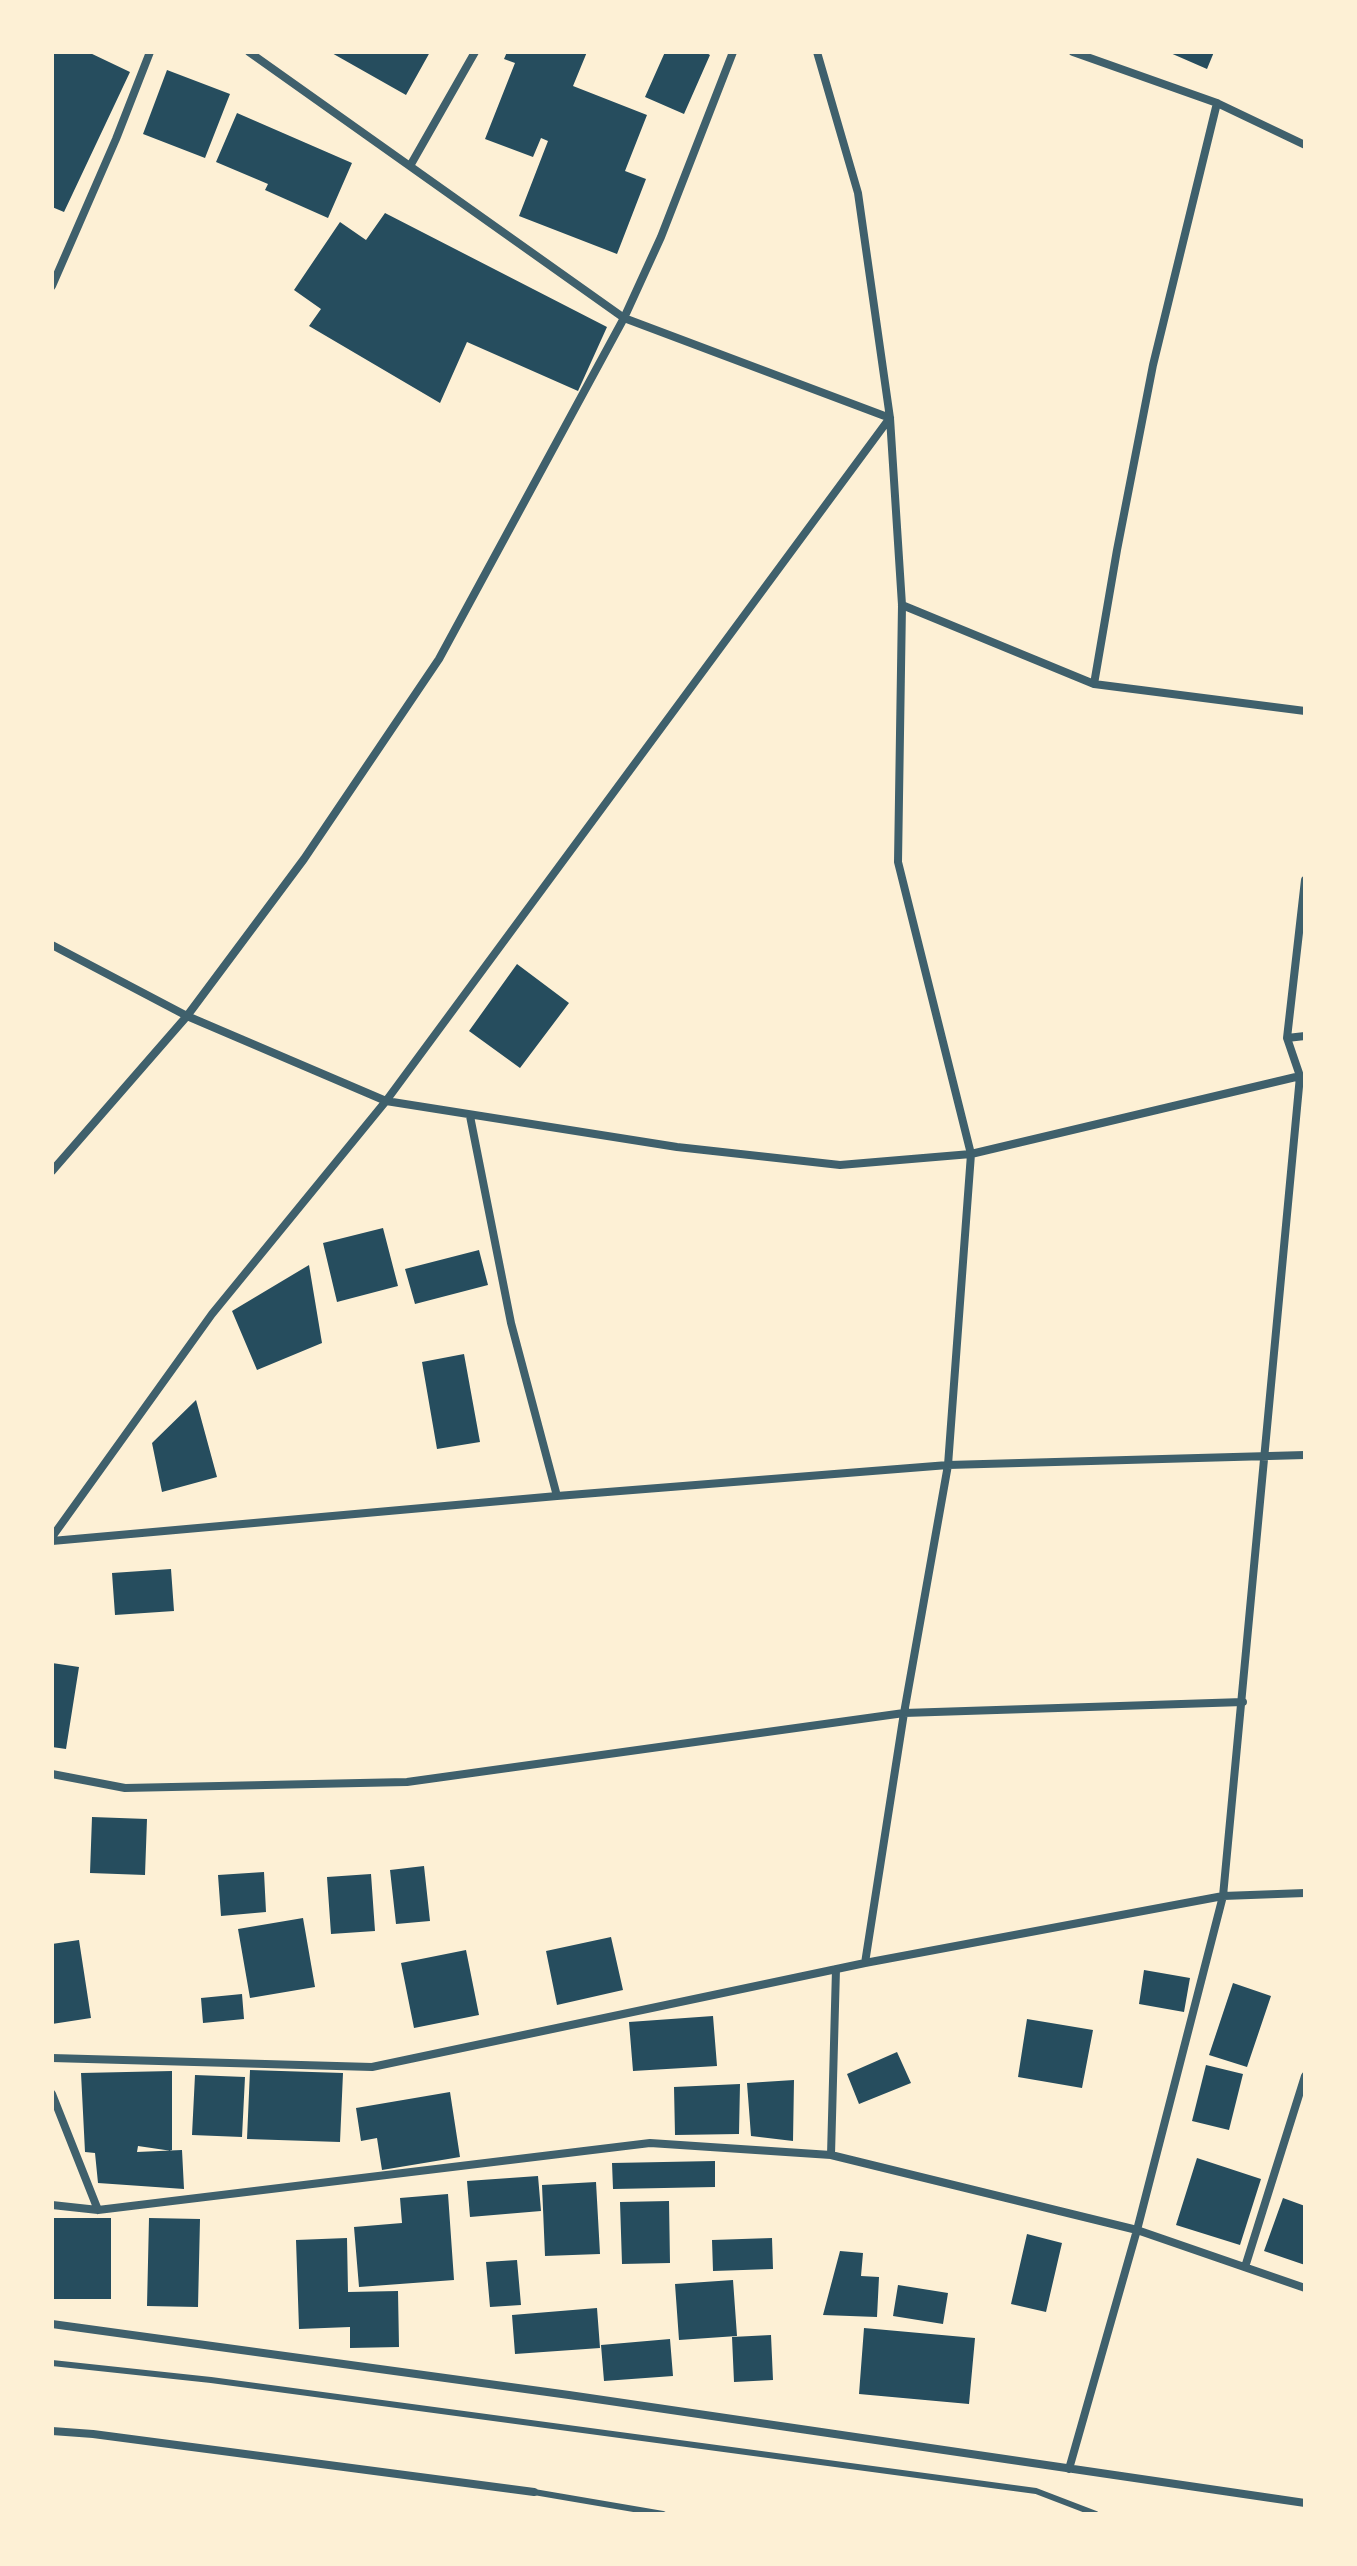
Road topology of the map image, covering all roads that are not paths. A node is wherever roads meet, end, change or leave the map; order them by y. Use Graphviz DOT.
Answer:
graph roads {
  1 [pos="150,52"];
  2 [pos="249,52"];
  3 [pos="475,52"];
  4 [pos="733,52"];
  5 [pos="817,52"];
  6 [pos="1073,52"];
  7 [pos="1217,103"];
  8 [pos="1305,145"];
  9 [pos="410,166"];
  10 [pos="52,286"];
  11 [pos="624,318"];
  12 [pos="890,418"];
  13 [pos="902,605"];
  14 [pos="1094,684"];
  15 [pos="1305,711"];
  16 [pos="1305,880"];
  17 [pos="52,945"];
  18 [pos="187,1016"];
  19 [pos="1305,1036"];
  20 [pos="1287,1038"];
  21 [pos="1300,1076"];
  22 [pos="386,1101"];
  23 [pos="470,1116"];
  24 [pos="971,1154"];
  25 [pos="52,1171"];
  26 [pos="1305,1455"];
  27 [pos="1266,1456"];
  28 [pos="948,1465"];
  29 [pos="557,1496"];
  30 [pos="52,1539"];
  31 [pos="1243,1702"];
  32 [pos="904,1713"];
  33 [pos="52,1774"];
  34 [pos="1305,1893"];
  35 [pos="1223,1896"];
  36 [pos="865,1963"];
  37 [pos="836,1969"];
  38 [pos="52,2058"];
  39 [pos="1305,2076"];
  40 [pos="52,2094"];
  41 [pos="831,2155"];
  42 [pos="52,2205"];
  43 [pos="98,2210"];
  44 [pos="1137,2230"];
  45 [pos="1245,2267"];
  46 [pos="1305,2288"];
  47 [pos="52,2324"];
  48 [pos="52,2363"];
  49 [pos="52,2431"];
  50 [pos="1069,2469"];
  51 [pos="534,2492"];
  52 [pos="1305,2503"];
  53 [pos="663,2514"];
  54 [pos="1096,2514"];
  1 -- 10 [label="street"];
  2 -- 9 [label="street"];
  3 -- 9 [label="street"];
  4 -- 11 [label="street"];
  5 -- 12 [label="street"];
  6 -- 7 [label="street"];
  7 -- 8 [label="street"];
  7 -- 14 [label="street"];
  9 -- 11 [label="street"];
  11 -- 12 [label="street"];
  11 -- 18 [label="street"];
  12 -- 13 [label="street"];
  12 -- 22 [label="street"];
  13 -- 14 [label="street"];
  13 -- 24 [label="street"];
  14 -- 15 [label="street"];
  16 -- 20 [label="street"];
  17 -- 18 [label="street"];
  18 -- 22 [label="street"];
  18 -- 25 [label="street"];
  19 -- 20 [label="street"];
  20 -- 21 [label="street"];
  21 -- 24 [label="street"];
  21 -- 27 [label="street"];
  22 -- 23 [label="street"];
  22 -- 30 [label="street"];
  23 -- 24 [label="street"];
  23 -- 29 [label="street"];
  24 -- 28 [label="street"];
  26 -- 27 [label="street"];
  27 -- 28 [label="street"];
  27 -- 31 [label="street"];
  28 -- 29 [label="street"];
  28 -- 32 [label="street"];
  29 -- 30 [label="street"];
  31 -- 32 [label="street"];
  31 -- 35 [label="street"];
  32 -- 33 [label="street"];
  32 -- 36 [label="street"];
  34 -- 35 [label="street"];
  35 -- 36 [label="street"];
  35 -- 44 [label="street"];
  36 -- 37 [label="street"];
  37 -- 38 [label="street"];
  37 -- 41 [label="street"];
  39 -- 45 [label="street"];
  40 -- 43 [label="street"];
  41 -- 43 [label="street"];
  41 -- 44 [label="street"];
  42 -- 43 [label="street"];
  44 -- 45 [label="street"];
  44 -- 50 [label="street"];
  45 -- 46 [label="street"];
  47 -- 50 [label="street"];
  48 -- 54 [label="lane"];
  49 -- 51 [label="street"];
  50 -- 52 [label="street"];
  51 -- 53 [label="lane"];
}
